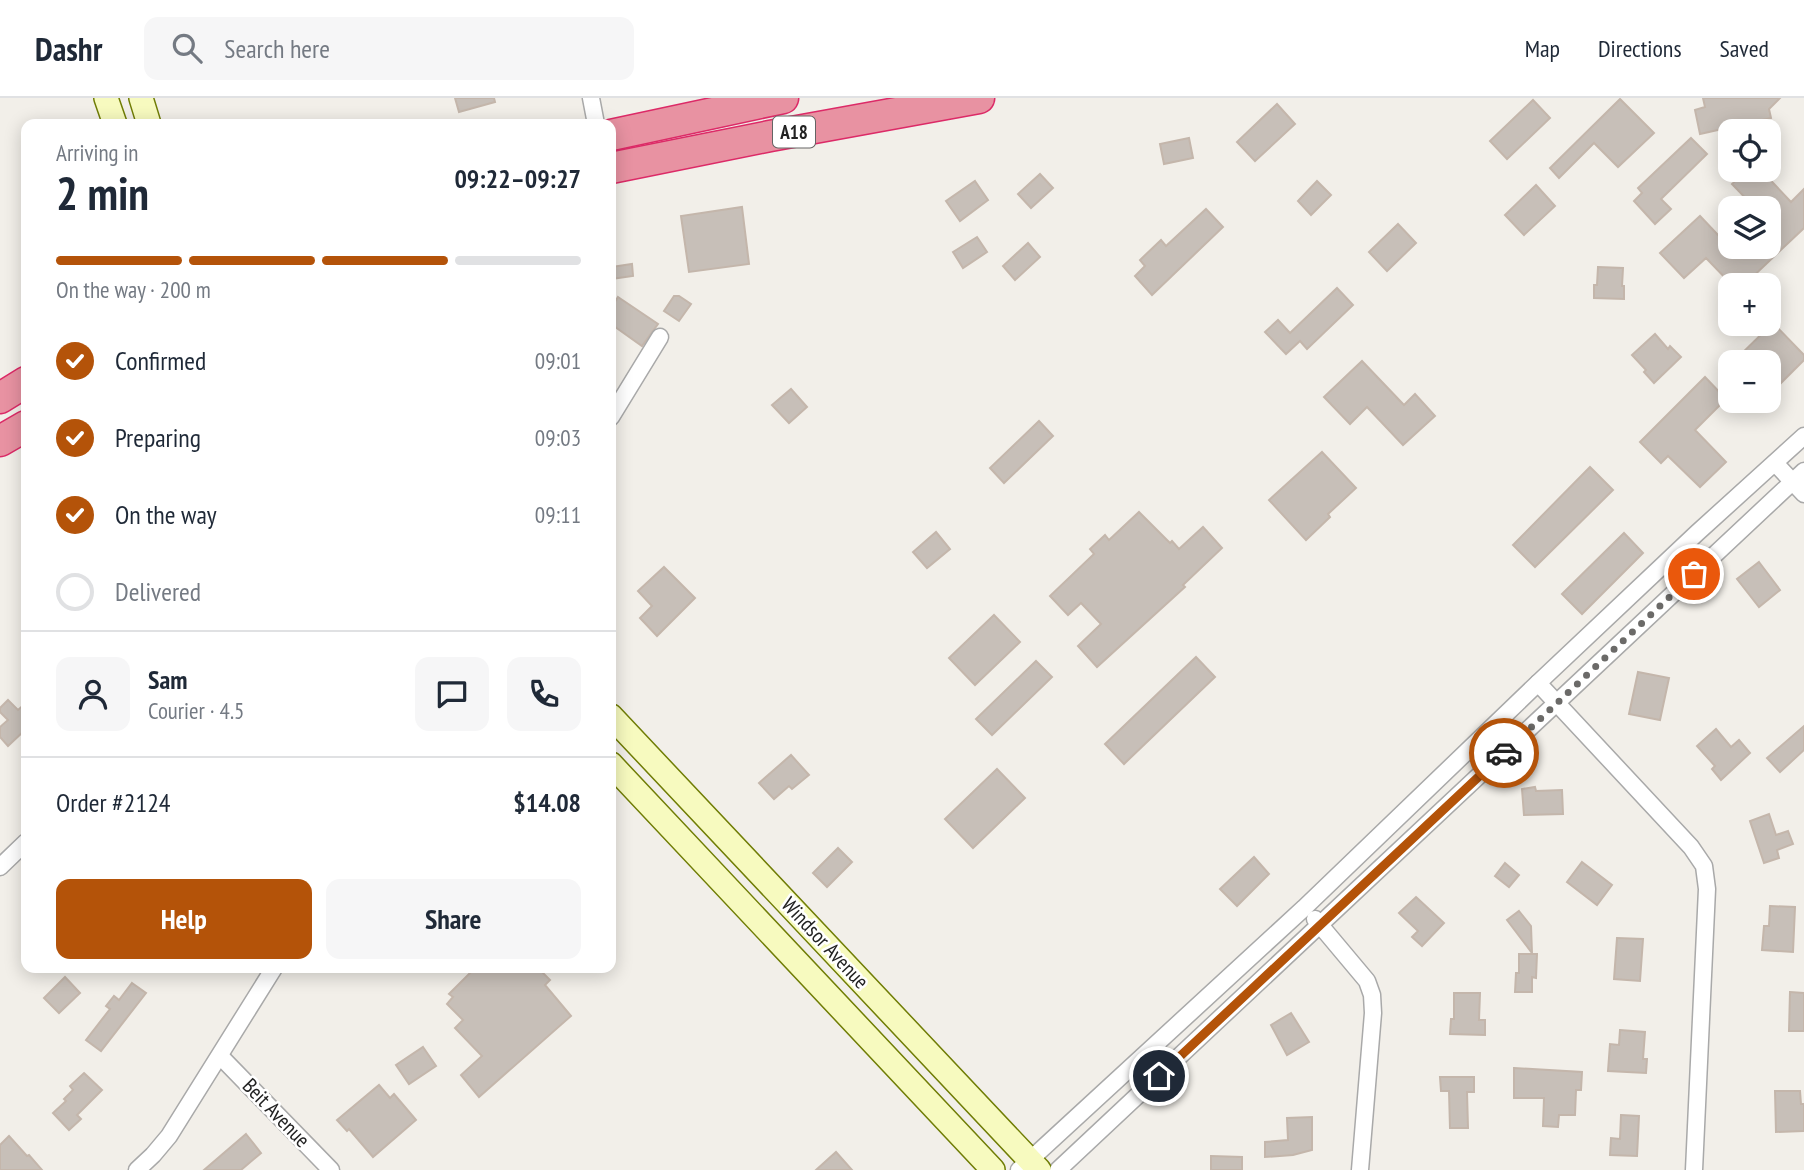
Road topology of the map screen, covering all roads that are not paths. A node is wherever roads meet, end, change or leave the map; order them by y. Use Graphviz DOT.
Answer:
graph roads {
  1 [pos="106,98"];
  2 [pos="141,98"];
  3 [pos="591,98"];
  4 [pos="979,98"];
  5 [pos="868,108"];
  6 [pos="770,112"];
  7 [pos="113,119"];
  8 [pos="147,119"];
  9 [pos="595,119"];
  10 [pos="616,134"];
  11 [pos="616,167"];
  12 [pos="660,337"];
  13 [pos="21,385"];
  14 [pos="0,398"];
  15 [pos="616,409"];
  16 [pos="21,429"];
  17 [pos="1804,436"];
  18 [pos="0,442"];
  19 [pos="1775,463"];
  20 [pos="1798,476"];
  21 [pos="1804,494"];
  22 [pos="1538,683"];
  23 [pos="1557,703"];
  24 [pos="616,721"];
  25 [pos="616,769"];
  26 [pos="21,847"];
  27 [pos="0,867"];
  28 [pos="1304,908"];
  29 [pos="1321,925"];
  30 [pos="271,973"];
  31 [pos="220,1056"];
  32 [pos="1029,1166"];
  33 [pos="137,1170"];
  34 [pos="331,1170"];
  35 [pos="993,1170"];
  36 [pos="1058,1170"];
  37 [pos="1360,1170"];
  38 [pos="1694,1170"];
  1 -- 7 [label="main road"];
  2 -- 8 [label="main road"];
  3 -- 9 [label="street"];
  4 -- 5 [label="highway, A18"];
  5 -- 6 [label="highway, A18"];
  6 -- 10 [label="highway, A18"];
  6 -- 11 [label="highway, A18"];
  12 -- 15 [label="street"];
  13 -- 14 [label="highway"];
  16 -- 18 [label="highway"];
  17 -- 19 [label="street"];
  19 -- 20 [label="street"];
  19 -- 22 [label="street"];
  20 -- 21 [label="street"];
  20 -- 23 [label="street"];
  22 -- 23 [label="street"];
  22 -- 28 [label="street"];
  23 -- 29 [label="street"];
  23 -- 38 [label="street"];
  24 -- 32 [label="main road, Windsor Avenue"];
  25 -- 35 [label="main road, Windsor Avenue"];
  26 -- 27 [label="street"];
  28 -- 29 [label="street"];
  28 -- 32 [label="street"];
  29 -- 36 [label="street"];
  29 -- 37 [label="street"];
  30 -- 31 [label="street"];
  31 -- 33 [label="street"];
  31 -- 34 [label="street, Beit Avenue"];
}
